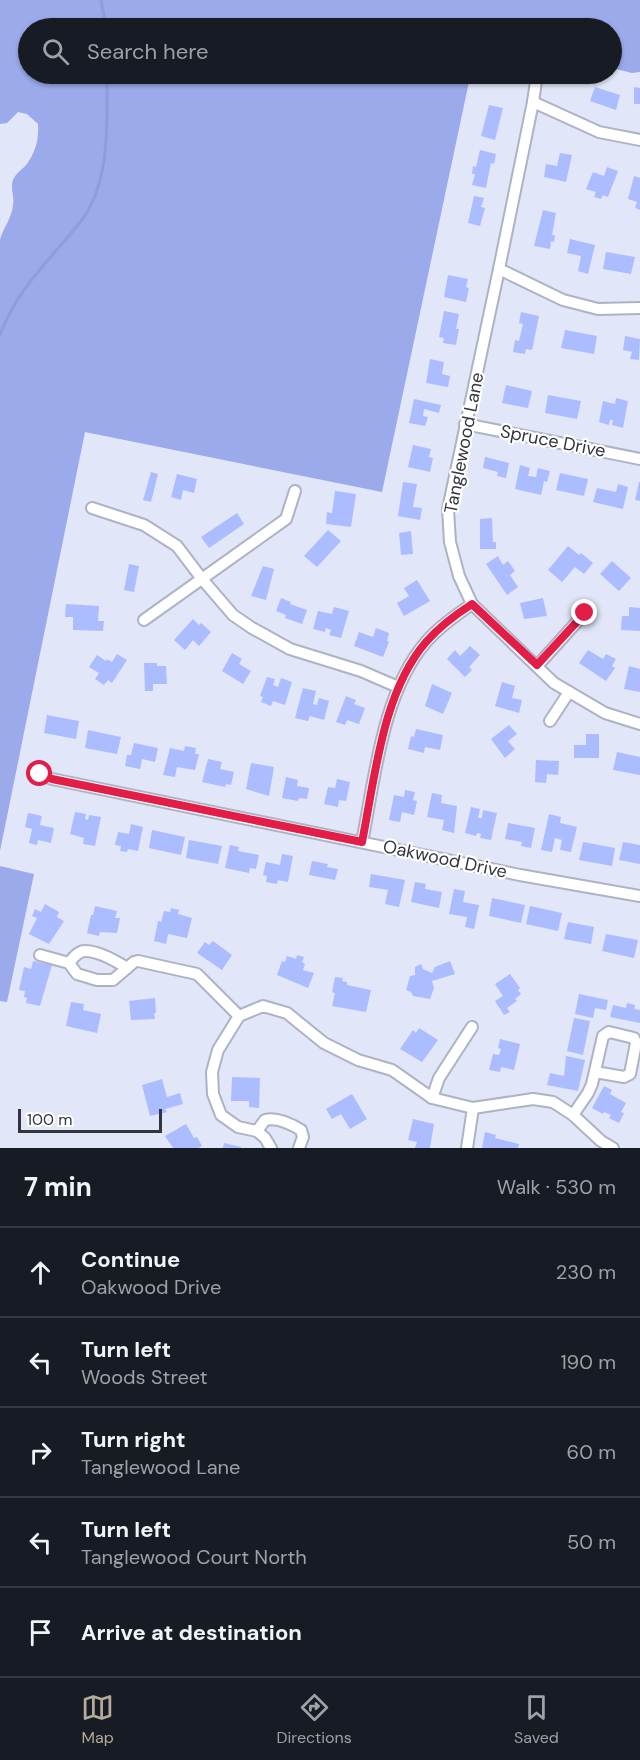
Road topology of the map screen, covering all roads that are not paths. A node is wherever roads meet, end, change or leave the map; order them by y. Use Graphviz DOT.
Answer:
graph roads {
  1 [pos="536,84"];
  2 [pos="533,102"];
  3 [pos="640,140"];
  4 [pos="500,269"];
  5 [pos="640,308"];
  6 [pos="465,424"];
  7 [pos="640,459"];
  8 [pos="295,490"];
  9 [pos="92,508"];
  10 [pos="202,579"];
  11 [pos="472,604"];
  12 [pos="585,613"];
  13 [pos="144,620"];
  14 [pos="537,665"];
  15 [pos="398,687"];
  16 [pos="569,692"];
  17 [pos="550,721"];
  18 [pos="640,724"];
  19 [pos="40,774"];
  20 [pos="362,842"];
  21 [pos="640,897"];
  22 [pos="40,956"];
  23 [pos="69,963"];
  24 [pos="127,968"];
  25 [pos="239,1016"];
  26 [pos="472,1027"];
  27 [pos="595,1071"];
  28 [pos="432,1098"];
  29 [pos="473,1108"];
  30 [pos="573,1115"];
  31 [pos="257,1131"];
  32 [pos="271,1148"];
  33 [pos="299,1148"];
  34 [pos="467,1148"];
  35 [pos="614,1148"];
  1 -- 2 [label="street, Tanglewood Lane"];
  2 -- 3 [label="street"];
  2 -- 4 [label="street, Tanglewood Lane"];
  4 -- 5 [label="street"];
  4 -- 6 [label="street, Tanglewood Lane"];
  6 -- 7 [label="street, Spruce Drive"];
  6 -- 11 [label="street, Tanglewood Lane"];
  8 -- 10 [label="street"];
  9 -- 10 [label="street"];
  10 -- 13 [label="street"];
  10 -- 15 [label="street"];
  11 -- 14 [label="street, Tanglewood Lane"];
  11 -- 15 [label="street"];
  12 -- 14 [label="street"];
  14 -- 16 [label="street, Tanglewood Lane"];
  15 -- 20 [label="street"];
  16 -- 17 [label="street"];
  16 -- 18 [label="street, Tanglewood Lane"];
  19 -- 20 [label="street, Oakwood Drive"];
  20 -- 21 [label="street, Oakwood Drive"];
  22 -- 23 [label="street"];
  23 -- 24 [label="street"];
  23 -- 24 [label="street"];
  24 -- 25 [label="street"];
  25 -- 28 [label="street"];
  25 -- 31 [label="street"];
  26 -- 28 [label="street"];
  27 -- 27 [label="street"];
  27 -- 30 [label="street"];
  28 -- 29 [label="street"];
  29 -- 30 [label="street"];
  29 -- 34 [label="street"];
  30 -- 35 [label="street"];
  31 -- 32 [label="street"];
  31 -- 33 [label="street"];
}
